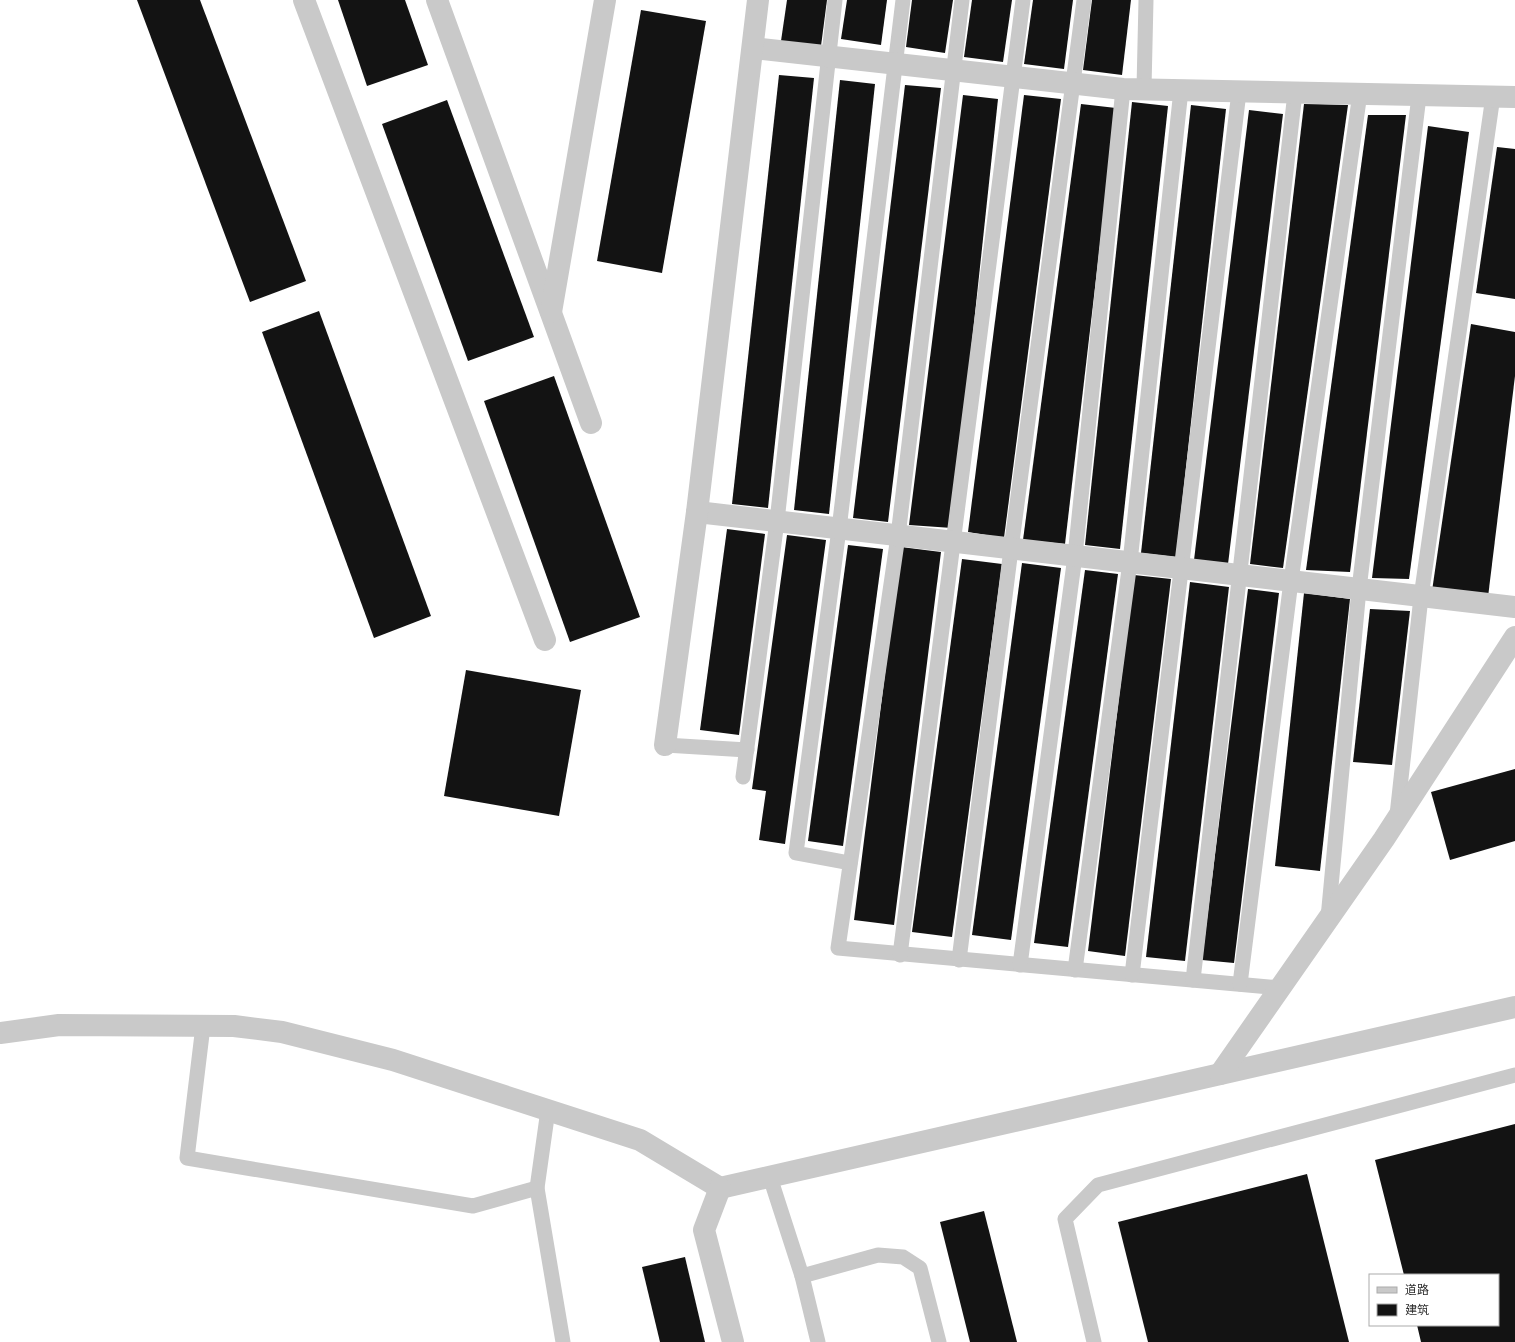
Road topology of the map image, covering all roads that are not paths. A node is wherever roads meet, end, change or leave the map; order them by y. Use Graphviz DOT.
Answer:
graph roads {
  1 [pos="304,0"];
  2 [pos="437,0"];
  3 [pos="605,0"];
  4 [pos="758,0"];
  5 [pos="835,0"];
  6 [pos="903,0"];
  7 [pos="962,0"];
  8 [pos="1023,0"];
  9 [pos="1084,0"];
  10 [pos="1146,0"];
  11 [pos="753,48"];
  12 [pos="827,56"];
  13 [pos="895,64"];
  14 [pos="953,70"];
  15 [pos="1013,77"];
  16 [pos="1073,83"];
  17 [pos="1144,88"];
  18 [pos="1123,89"];
  19 [pos="1181,90"];
  20 [pos="1239,92"];
  21 [pos="1295,93"];
  22 [pos="1360,93"];
  23 [pos="1419,96"];
  24 [pos="1493,96"];
  25 [pos="1515,97"];
  26 [pos="551,313"];
  27 [pos="591,423"];
  28 [pos="697,512"];
  29 [pos="777,521"];
  30 [pos="839,529"];
  31 [pos="898,536"];
  32 [pos="954,542"];
  33 [pos="1011,549"];
  34 [pos="1075,556"];
  35 [pos="1130,562"];
  36 [pos="1182,568"];
  37 [pos="1240,575"];
  38 [pos="1291,581"];
  39 [pos="1359,589"];
  40 [pos="1421,597"];
  41 [pos="1515,607"];
  42 [pos="1515,637"];
  43 [pos="545,640"];
  44 [pos="665,745"];
  45 [pos="747,750"];
  46 [pos="743,777"];
  47 [pos="1397,818"];
  48 [pos="850,863"];
  49 [pos="1328,920"];
  50 [pos="900,954"];
  51 [pos="959,960"];
  52 [pos="1020,965"];
  53 [pos="1075,970"];
  54 [pos="1132,975"];
  55 [pos="1193,980"];
  56 [pos="1240,984"];
  57 [pos="1280,988"];
  58 [pos="1515,1007"];
  59 [pos="203,1026"];
  60 [pos="0,1032"];
  61 [pos="1220,1074"];
  62 [pos="1515,1075"];
  63 [pos="548,1110"];
  64 [pos="770,1177"];
  65 [pos="538,1188"];
  66 [pos="720,1188"];
  67 [pos="802,1276"];
  68 [pos="563,1342"];
  69 [pos="733,1342"];
  70 [pos="818,1342"];
  71 [pos="939,1342"];
  72 [pos="1094,1342"];
  1 -- 43 [label="street"];
  2 -- 26 [label="street"];
  3 -- 26 [label="street"];
  4 -- 11 [label="street"];
  5 -- 12 [label="lane"];
  6 -- 13 [label="lane"];
  7 -- 14 [label="lane"];
  8 -- 15 [label="lane"];
  9 -- 16 [label="lane"];
  10 -- 17 [label="lane"];
  11 -- 12 [label="street"];
  11 -- 28 [label="street"];
  12 -- 13 [label="street"];
  12 -- 29 [label="lane"];
  13 -- 14 [label="street"];
  13 -- 30 [label="lane"];
  14 -- 15 [label="street"];
  14 -- 31 [label="lane"];
  15 -- 16 [label="street"];
  15 -- 32 [label="lane"];
  16 -- 18 [label="street"];
  16 -- 33 [label="lane"];
  17 -- 18 [label="street"];
  17 -- 19 [label="street"];
  18 -- 34 [label="lane"];
  19 -- 20 [label="street"];
  19 -- 35 [label="lane"];
  20 -- 21 [label="street"];
  20 -- 36 [label="lane"];
  21 -- 22 [label="street"];
  21 -- 37 [label="lane"];
  22 -- 23 [label="street"];
  22 -- 38 [label="lane"];
  23 -- 24 [label="street"];
  23 -- 39 [label="lane"];
  24 -- 25 [label="street"];
  24 -- 40 [label="lane"];
  26 -- 27 [label="street"];
  28 -- 29 [label="street"];
  28 -- 44 [label="street"];
  29 -- 30 [label="street"];
  29 -- 45 [label="lane"];
  30 -- 31 [label="street"];
  30 -- 48 [label="lane"];
  31 -- 32 [label="street"];
  31 -- 48 [label="lane"];
  32 -- 33 [label="street"];
  32 -- 50 [label="lane"];
  33 -- 34 [label="street"];
  33 -- 51 [label="lane"];
  34 -- 35 [label="street"];
  34 -- 52 [label="lane"];
  35 -- 36 [label="street"];
  35 -- 53 [label="lane"];
  36 -- 37 [label="street"];
  36 -- 54 [label="lane"];
  37 -- 38 [label="street"];
  37 -- 55 [label="lane"];
  38 -- 39 [label="street"];
  38 -- 56 [label="lane"];
  39 -- 40 [label="street"];
  39 -- 49 [label="lane"];
  40 -- 41 [label="street"];
  40 -- 47 [label="lane"];
  42 -- 47 [label="street"];
  44 -- 45 [label="lane"];
  45 -- 46 [label="lane"];
  47 -- 49 [label="street"];
  48 -- 50 [label="lane"];
  49 -- 57 [label="street"];
  50 -- 51 [label="lane"];
  51 -- 52 [label="lane"];
  52 -- 53 [label="lane"];
  53 -- 54 [label="lane"];
  54 -- 55 [label="lane"];
  55 -- 56 [label="lane"];
  56 -- 57 [label="lane"];
  57 -- 61 [label="street"];
  58 -- 61 [label="street"];
  59 -- 60 [label="street"];
  59 -- 63 [label="street"];
  59 -- 65 [label="lane"];
  61 -- 64 [label="street"];
  62 -- 72 [label="lane"];
  63 -- 65 [label="lane"];
  63 -- 66 [label="street"];
  64 -- 66 [label="street"];
  64 -- 67 [label="lane"];
  65 -- 68 [label="lane"];
  66 -- 69 [label="street"];
  67 -- 70 [label="lane"];
  67 -- 71 [label="lane"];
}
